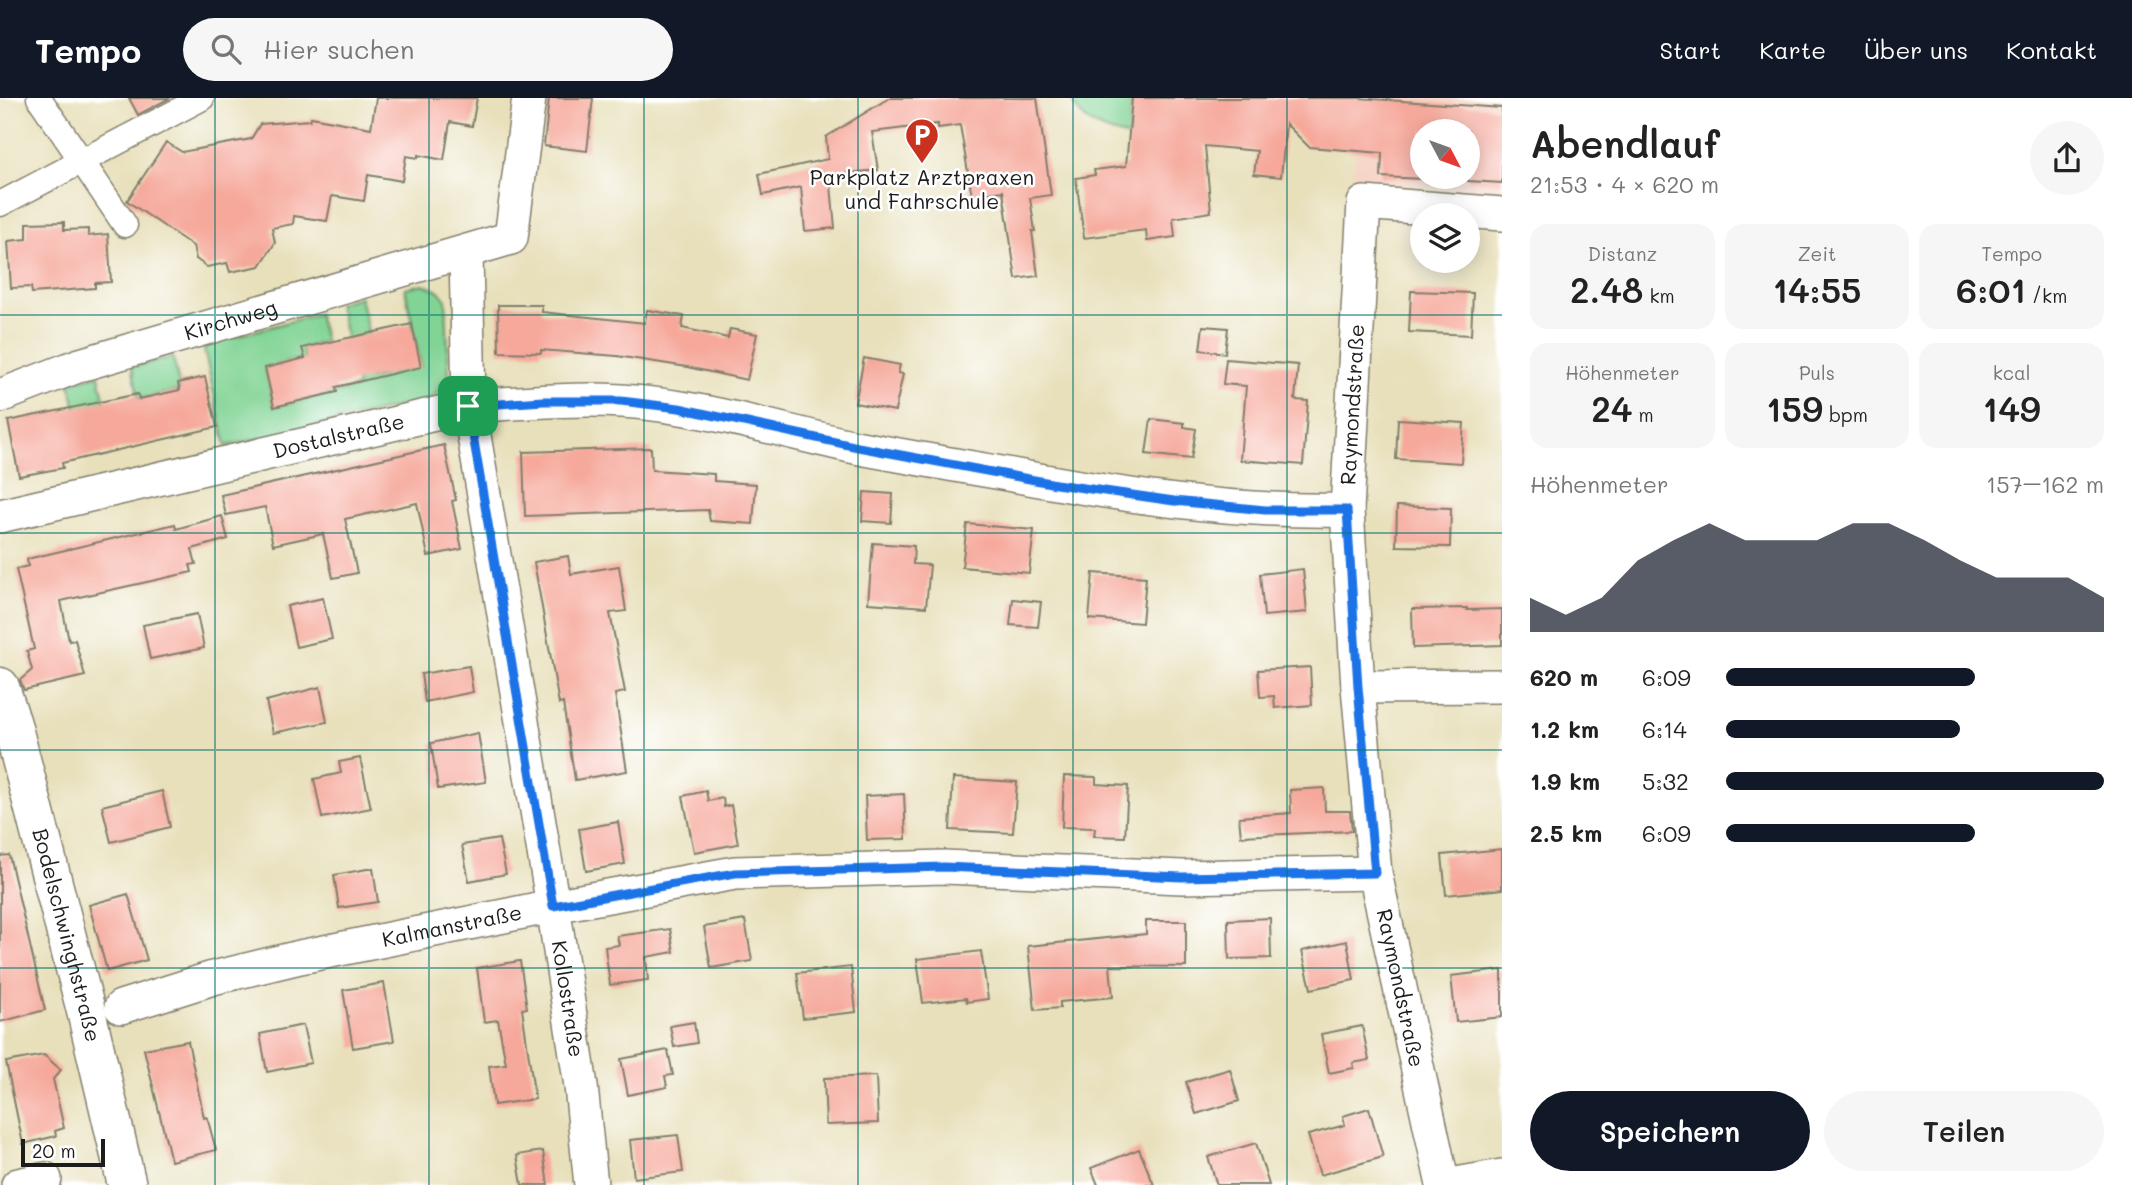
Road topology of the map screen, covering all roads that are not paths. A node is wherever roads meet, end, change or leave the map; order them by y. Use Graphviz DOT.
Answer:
graph roads {
  1 [pos="39,98"];
  2 [pos="202,98"];
  3 [pos="528,98"];
  4 [pos="82,160"];
  5 [pos="0,204"];
  6 [pos="1502,215"];
  7 [pos="125,225"];
  8 [pos="466,253"];
  9 [pos="0,396"];
  10 [pos="468,406"];
  11 [pos="1347,510"];
  12 [pos="0,516"];
  13 [pos="1502,686"];
  14 [pos="0,687"];
  15 [pos="1358,687"];
  16 [pos="1375,873"];
  17 [pos="553,906"];
  18 [pos="121,1007"];
  19 [pos="1502,1176"];
  20 [pos="127,1185"];
  21 [pos="591,1185"];
  22 [pos="1443,1185"];
  23 [pos="1450,1185"];
  1 -- 4 [label="street"];
  2 -- 4 [label="street"];
  3 -- 8 [label="street"];
  4 -- 5 [label="street"];
  4 -- 7 [label="street"];
  6 -- 11 [label="street, Raymondstraße"];
  8 -- 9 [label="street, Kirchweg"];
  8 -- 10 [label="street, Kollostraße"];
  10 -- 11 [label="street, Dostalstraße"];
  10 -- 12 [label="street, Dostalstraße"];
  10 -- 17 [label="street, Kollostraße"];
  11 -- 15 [label="street, Raymondstraße"];
  13 -- 15 [label="street"];
  14 -- 20 [label="street, Bodelschwinghstraße"];
  15 -- 16 [label="street, Raymondstraße"];
  16 -- 17 [label="street, Kalmanstraße"];
  16 -- 22 [label="street, Raymondstraße"];
  17 -- 18 [label="street, Kalmanstraße"];
  17 -- 21 [label="street, Kollostraße"];
  19 -- 23 [label="street"];
}
